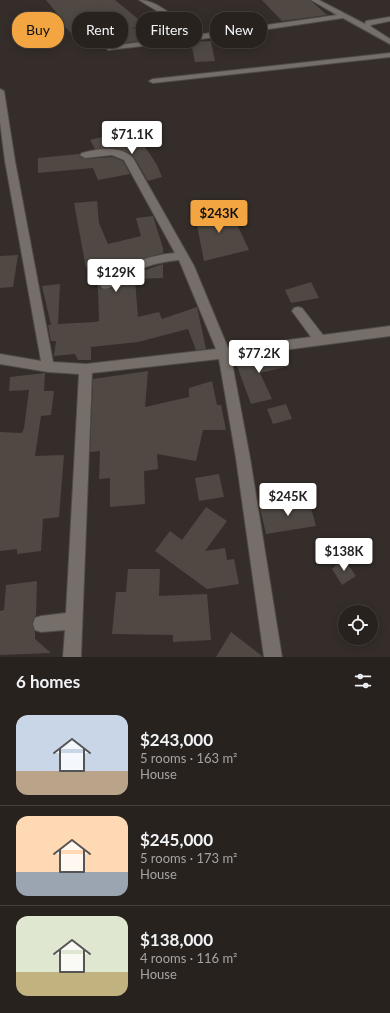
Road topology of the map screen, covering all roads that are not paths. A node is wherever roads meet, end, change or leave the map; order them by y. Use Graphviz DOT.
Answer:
graph roads {
  1 [pos="142,0"];
  2 [pos="314,0"];
  3 [pos="162,12"];
  4 [pos="343,16"];
  5 [pos="390,19"];
  6 [pos="366,27"];
  7 [pos="202,37"];
  8 [pos="390,42"];
  9 [pos="390,55"];
  10 [pos="153,81"];
  11 [pos="0,92"];
  12 [pos="85,155"];
  13 [pos="183,256"];
  14 [pos="106,285"];
  15 [pos="298,311"];
  16 [pos="390,331"];
  17 [pos="320,340"];
  18 [pos="224,354"];
  19 [pos="0,359"];
  20 [pos="48,367"];
  21 [pos="86,369"];
  22 [pos="74,621"];
  23 [pos="41,624"];
  24 [pos="72,657"];
  25 [pos="273,657"];
  1 -- 3 [label="street"];
  2 -- 4 [label="street"];
  4 -- 6 [label="street"];
  4 -- 7 [label="street"];
  5 -- 6 [label="street"];
  6 -- 8 [label="street"];
  9 -- 10 [label="street"];
  11 -- 20 [label="street"];
  12 -- 13 [label="street"];
  13 -- 14 [label="street"];
  13 -- 18 [label="street"];
  15 -- 17 [label="street"];
  16 -- 17 [label="street"];
  17 -- 18 [label="street"];
  18 -- 21 [label="street"];
  18 -- 25 [label="street"];
  19 -- 20 [label="street"];
  20 -- 21 [label="street"];
  21 -- 22 [label="street"];
  22 -- 23 [label="street"];
  22 -- 24 [label="street"];
}
